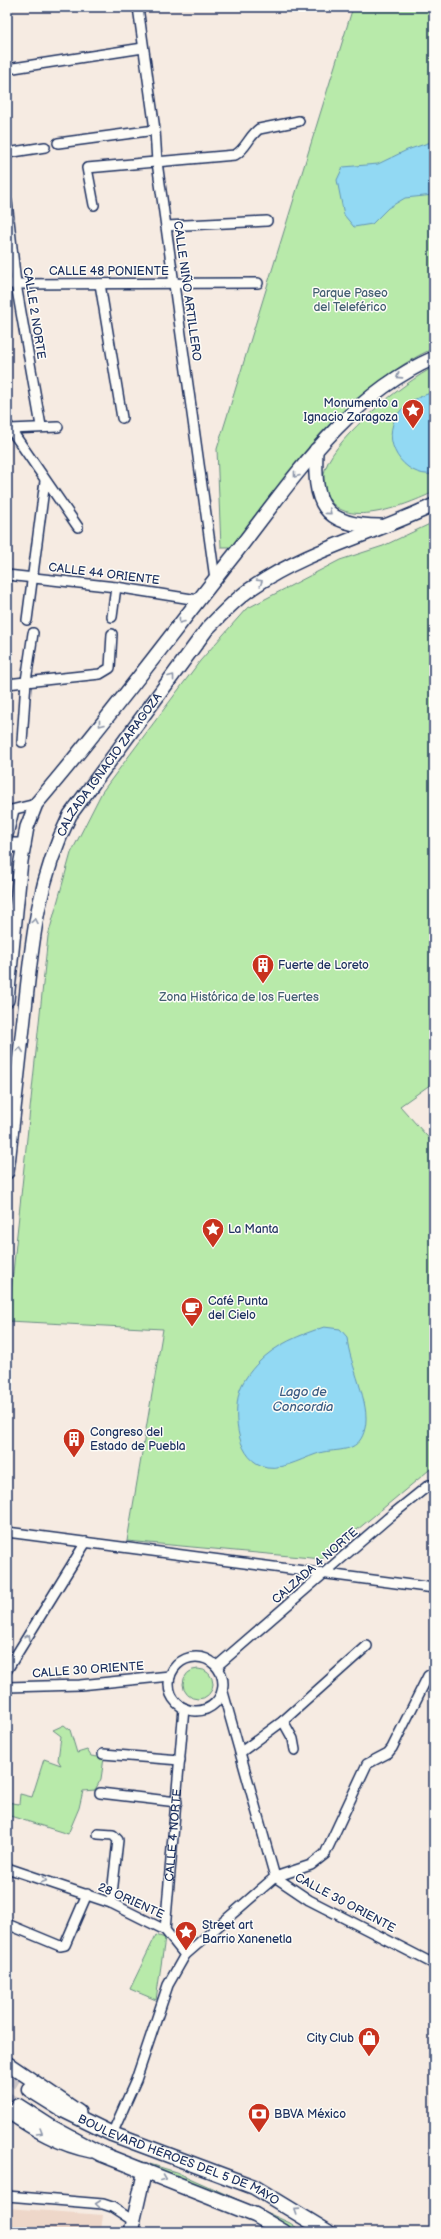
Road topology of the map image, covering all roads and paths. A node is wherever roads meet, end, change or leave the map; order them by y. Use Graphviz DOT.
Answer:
graph roads {
  1 [pos="138,7"];
  2 [pos="143,48"];
  3 [pos="7,69"];
  4 [pos="299,121"];
  5 [pos="155,130"];
  6 [pos="58,144"];
  7 [pos="45,147"];
  8 [pos="7,153"];
  9 [pos="157,162"];
  10 [pos="7,202"];
  11 [pos="94,205"];
  12 [pos="267,221"];
  13 [pos="166,226"];
  14 [pos="173,283"];
  15 [pos="258,283"];
  16 [pos="12,284"];
  17 [pos="100,284"];
  18 [pos="434,358"];
  19 [pos="122,418"];
  20 [pos="40,426"];
  21 [pos="8,427"];
  22 [pos="58,427"];
  23 [pos="316,450"];
  24 [pos="45,480"];
  25 [pos="434,505"];
  26 [pos="386,526"];
  27 [pos="78,527"];
  28 [pos="7,575"];
  29 [pos="32,577"];
  30 [pos="215,579"];
  31 [pos="116,587"];
  32 [pos="198,600"];
  33 [pos="112,617"];
  34 [pos="27,620"];
  35 [pos="33,633"];
  36 [pos="112,634"];
  37 [pos="26,681"];
  38 [pos="7,684"];
  39 [pos="22,742"];
  40 [pos="36,804"];
  41 [pos="10,811"];
  42 [pos="7,839"];
  43 [pos="7,845"];
  44 [pos="24,845"];
  45 [pos="7,1000"];
  46 [pos="7,1172"];
  47 [pos="429,1486"];
  48 [pos="7,1532"];
  49 [pos="86,1542"];
  50 [pos="324,1574"];
  51 [pos="434,1588"];
  52 [pos="367,1646"];
  53 [pos="217,1666"];
  54 [pos="7,1670"];
  55 [pos="434,1672"];
  56 [pos="170,1676"];
  57 [pos="7,1687"];
  58 [pos="222,1692"];
  59 [pos="184,1708"];
  60 [pos="283,1721"];
  61 [pos="295,1750"];
  62 [pos="241,1752"];
  63 [pos="103,1754"];
  64 [pos="180,1760"];
  65 [pos="100,1793"];
  66 [pos="177,1802"];
  67 [pos="98,1834"];
  68 [pos="7,1868"];
  69 [pos="275,1877"];
  70 [pos="87,1894"];
  71 [pos="111,1903"];
  72 [pos="7,1924"];
  73 [pos="165,1930"];
  74 [pos="186,1955"];
  75 [pos="434,1964"];
  76 [pos="7,2063"];
  77 [pos="29,2089"];
  78 [pos="13,2109"];
  79 [pos="112,2134"];
  80 [pos="145,2170"];
  81 [pos="7,2196"];
  82 [pos="133,2228"];
  83 [pos="284,2232"];
  84 [pos="328,2232"];
  1 -- 2 [label="street, CALLE NIÑO ARTILLERO"];
  2 -- 3 [label="street"];
  2 -- 5 [label="street, CALLE NIÑO ARTILLERO"];
  4 -- 9 [label="street"];
  5 -- 6 [label="street"];
  5 -- 9 [label="street, CALLE NIÑO ARTILLERO"];
  7 -- 8 [label="street"];
  9 -- 11 [label="street"];
  9 -- 13 [label="street, CALLE NIÑO ARTILLERO"];
  10 -- 16 [label="street, CALLE 2 NORTE"];
  12 -- 13 [label="street"];
  13 -- 14 [label="street, CALLE NIÑO ARTILLERO"];
  14 -- 15 [label="street, CALLE 48 PONIENTE"];
  14 -- 17 [label="street, CALLE 48 PONIENTE"];
  14 -- 30 [label="street, CALLE NIÑO ARTILLERO"];
  16 -- 17 [label="street, CALLE 48 PONIENTE"];
  16 -- 20 [label="street, CALLE 2 NORTE"];
  17 -- 19 [label="street"];
  18 -- 23 [label="main road, one-way"];
  20 -- 21 [label="street"];
  20 -- 22 [label="street"];
  21 -- 24 [label="street"];
  23 -- 26 [label="main road, one-way"];
  23 -- 30 [label="main road, one-way"];
  24 -- 27 [label="street"];
  24 -- 29 [label="street"];
  25 -- 26 [label="main road, CALZADA IGNACIO ZARAGOZA"];
  46 -- 26 [label="main road, CALZADA IGNACIO ZARAGOZA, one-way"];
  28 -- 29 [label="street, CALLE 44 ORIENTE"];
  29 -- 31 [label="street, CALLE 44 ORIENTE"];
  29 -- 34 [label="street"];
  30 -- 32 [label="main road"];
  31 -- 32 [label="street, CALLE 44 ORIENTE"];
  31 -- 33 [label="street"];
  32 -- 40 [label="main road, one-way"];
  35 -- 37 [label="street"];
  36 -- 37 [label="street"];
  37 -- 38 [label="street"];
  37 -- 39 [label="street"];
  40 -- 41 [label="street"];
  40 -- 44 [label="main road"];
  41 -- 42 [label="street"];
  43 -- 44 [label="main road"];
  44 -- 45 [label="main road"];
  47 -- 50 [label="street, CALZADA 4 NORTE"];
  48 -- 49 [label="street"];
  49 -- 50 [label="street"];
  54 -- 49 [label="street, one-way"];
  50 -- 51 [label="street"];
  50 -- 53 [label="street, CALZADA 4 NORTE"];
  52 -- 60 [label="street"];
  53 -- 56 [label="street"];
  53 -- 58 [label="street"];
  55 -- 69 [label="street"];
  56 -- 57 [label="street, CALLE 30 ORIENTE"];
  56 -- 59 [label="street"];
  58 -- 59 [label="street"];
  58 -- 62 [label="street, CALLE 30 ORIENTE"];
  59 -- 64 [label="street, CALLE 4 NORTE"];
  60 -- 61 [label="street"];
  60 -- 62 [label="street"];
  62 -- 69 [label="street, CALLE 30 ORIENTE"];
  63 -- 64 [label="street"];
  64 -- 66 [label="street, CALLE 4 NORTE"];
  65 -- 66 [label="street"];
  66 -- 73 [label="street, CALLE 4 NORTE"];
  67 -- 71 [label="street"];
  68 -- 70 [label="street, 28 ORIENTE, one-way"];
  69 -- 74 [label="street"];
  69 -- 75 [label="street, CALLE 30 ORIENTE"];
  70 -- 71 [label="street, 28 ORIENTE"];
  70 -- 72 [label="street"];
  71 -- 73 [label="street, 28 ORIENTE"];
  73 -- 74 [label="street"];
  74 -- 79 [label="street"];
  76 -- 79 [label="main road"];
  77 -- 79 [label="main road, BOULEVARD HÉROES DEL 5 DE MAYO"];
  78 -- 80 [label="main road, BOULEVARD HÉROES DEL 5 DE MAYO, one-way"];
  84 -- 79 [label="main road, BOULEVARD HÉROES DEL 5 DE MAYO, one-way"];
  80 -- 82 [label="main road"];
  80 -- 83 [label="main road, BOULEVARD HÉROES DEL 5 DE MAYO, one-way"];
  82 -- 81 [label="street, one-way"];
}
